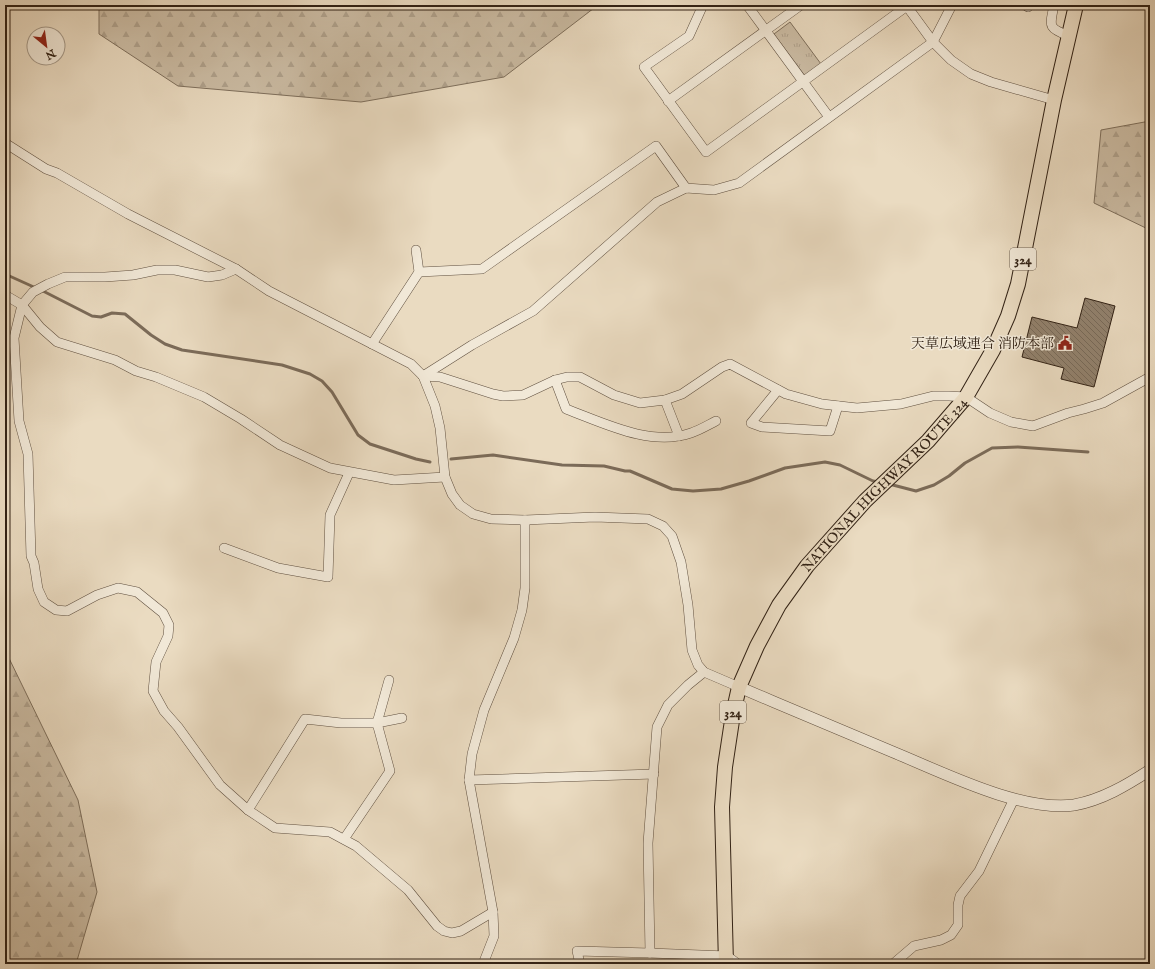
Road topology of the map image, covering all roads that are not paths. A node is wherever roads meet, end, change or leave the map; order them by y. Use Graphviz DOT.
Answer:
graph roads {
  1 [pos="703,5"];
  2 [pos="747,5"];
  3 [pos="801,5"];
  4 [pos="952,5"];
  5 [pos="1054,5"];
  6 [pos="1076,5"];
  7 [pos="907,6"];
  8 [pos="766,30"];
  9 [pos="1069,36"];
  10 [pos="933,42"];
  11 [pos="803,82"];
  12 [pos="1054,100"];
  13 [pos="668,101"];
  14 [pos="829,117"];
  15 [pos="5,143"];
  16 [pos="686,188"];
  17 [pos="416,250"];
  18 [pos="236,269"];
  19 [pos="419,272"];
  20 [pos="5,295"];
  21 [pos="22,305"];
  22 [pos="372,344"];
  23 [pos="423,376"];
  24 [pos="1150,377"];
  25 [pos="555,380"];
  26 [pos="778,390"];
  27 [pos="966,397"];
  28 [pos="665,400"];
  29 [pos="838,406"];
  30 [pos="716,421"];
  31 [pos="679,436"];
  32 [pos="349,473"];
  33 [pos="445,477"];
  34 [pos="524,520"];
  35 [pos="224,548"];
  36 [pos="704,672"];
  37 [pos="389,680"];
  38 [pos="739,687"];
  39 [pos="402,718"];
  40 [pos="377,723"];
  41 [pos="1150,770"];
  42 [pos="654,774"];
  43 [pos="469,780"];
  44 [pos="1014,799"];
  45 [pos="248,810"];
  46 [pos="344,839"];
  47 [pos="493,912"];
  48 [pos="650,953"];
  49 [pos="730,961"];
  50 [pos="483,964"];
  51 [pos="580,964"];
  52 [pos="892,964"];
  1 -- 13 [label="street"];
  2 -- 8 [label="street"];
  3 -- 8 [label="street"];
  4 -- 10 [label="street"];
  5 -- 9 [label="street"];
  6 -- 9 [label="highway, NATIONAL HIGHWAY ROUTE 324 / 324"];
  7 -- 10 [label="street"];
  7 -- 11 [label="street"];
  8 -- 11 [label="street"];
  8 -- 13 [label="street"];
  9 -- 12 [label="highway, NATIONAL HIGHWAY ROUTE 324 / 324"];
  10 -- 12 [label="street"];
  10 -- 14 [label="street"];
  11 -- 13 [label="street"];
  11 -- 14 [label="street"];
  12 -- 27 [label="highway, NATIONAL HIGHWAY ROUTE 324 / 324"];
  14 -- 16 [label="street"];
  15 -- 18 [label="street"];
  16 -- 19 [label="street"];
  16 -- 23 [label="street"];
  17 -- 19 [label="street"];
  18 -- 21 [label="street"];
  18 -- 22 [label="street"];
  19 -- 22 [label="street"];
  20 -- 21 [label="street"];
  21 -- 32 [label="street"];
  21 -- 45 [label="street"];
  22 -- 23 [label="street"];
  23 -- 25 [label="street"];
  23 -- 33 [label="street"];
  24 -- 27 [label="street"];
  25 -- 28 [label="street"];
  25 -- 31 [label="street"];
  26 -- 28 [label="street"];
  26 -- 29 [label="street"];
  26 -- 29 [label="street"];
  27 -- 29 [label="street"];
  27 -- 38 [label="highway, NATIONAL HIGHWAY ROUTE 324 / 324"];
  28 -- 31 [label="street"];
  30 -- 31 [label="street"];
  32 -- 33 [label="street"];
  32 -- 35 [label="street"];
  33 -- 34 [label="street"];
  34 -- 36 [label="street"];
  34 -- 43 [label="street"];
  36 -- 38 [label="street"];
  36 -- 42 [label="street"];
  37 -- 40 [label="street"];
  38 -- 44 [label="street"];
  38 -- 49 [label="highway, NATIONAL HIGHWAY ROUTE 324 / 324"];
  39 -- 40 [label="street"];
  40 -- 45 [label="street"];
  40 -- 46 [label="street"];
  41 -- 44 [label="street"];
  42 -- 43 [label="street"];
  42 -- 48 [label="street"];
  43 -- 47 [label="street"];
  44 -- 52 [label="street"];
  45 -- 46 [label="street"];
  46 -- 47 [label="street"];
  47 -- 50 [label="street"];
  48 -- 49 [label="street"];
  48 -- 51 [label="street"];
}
